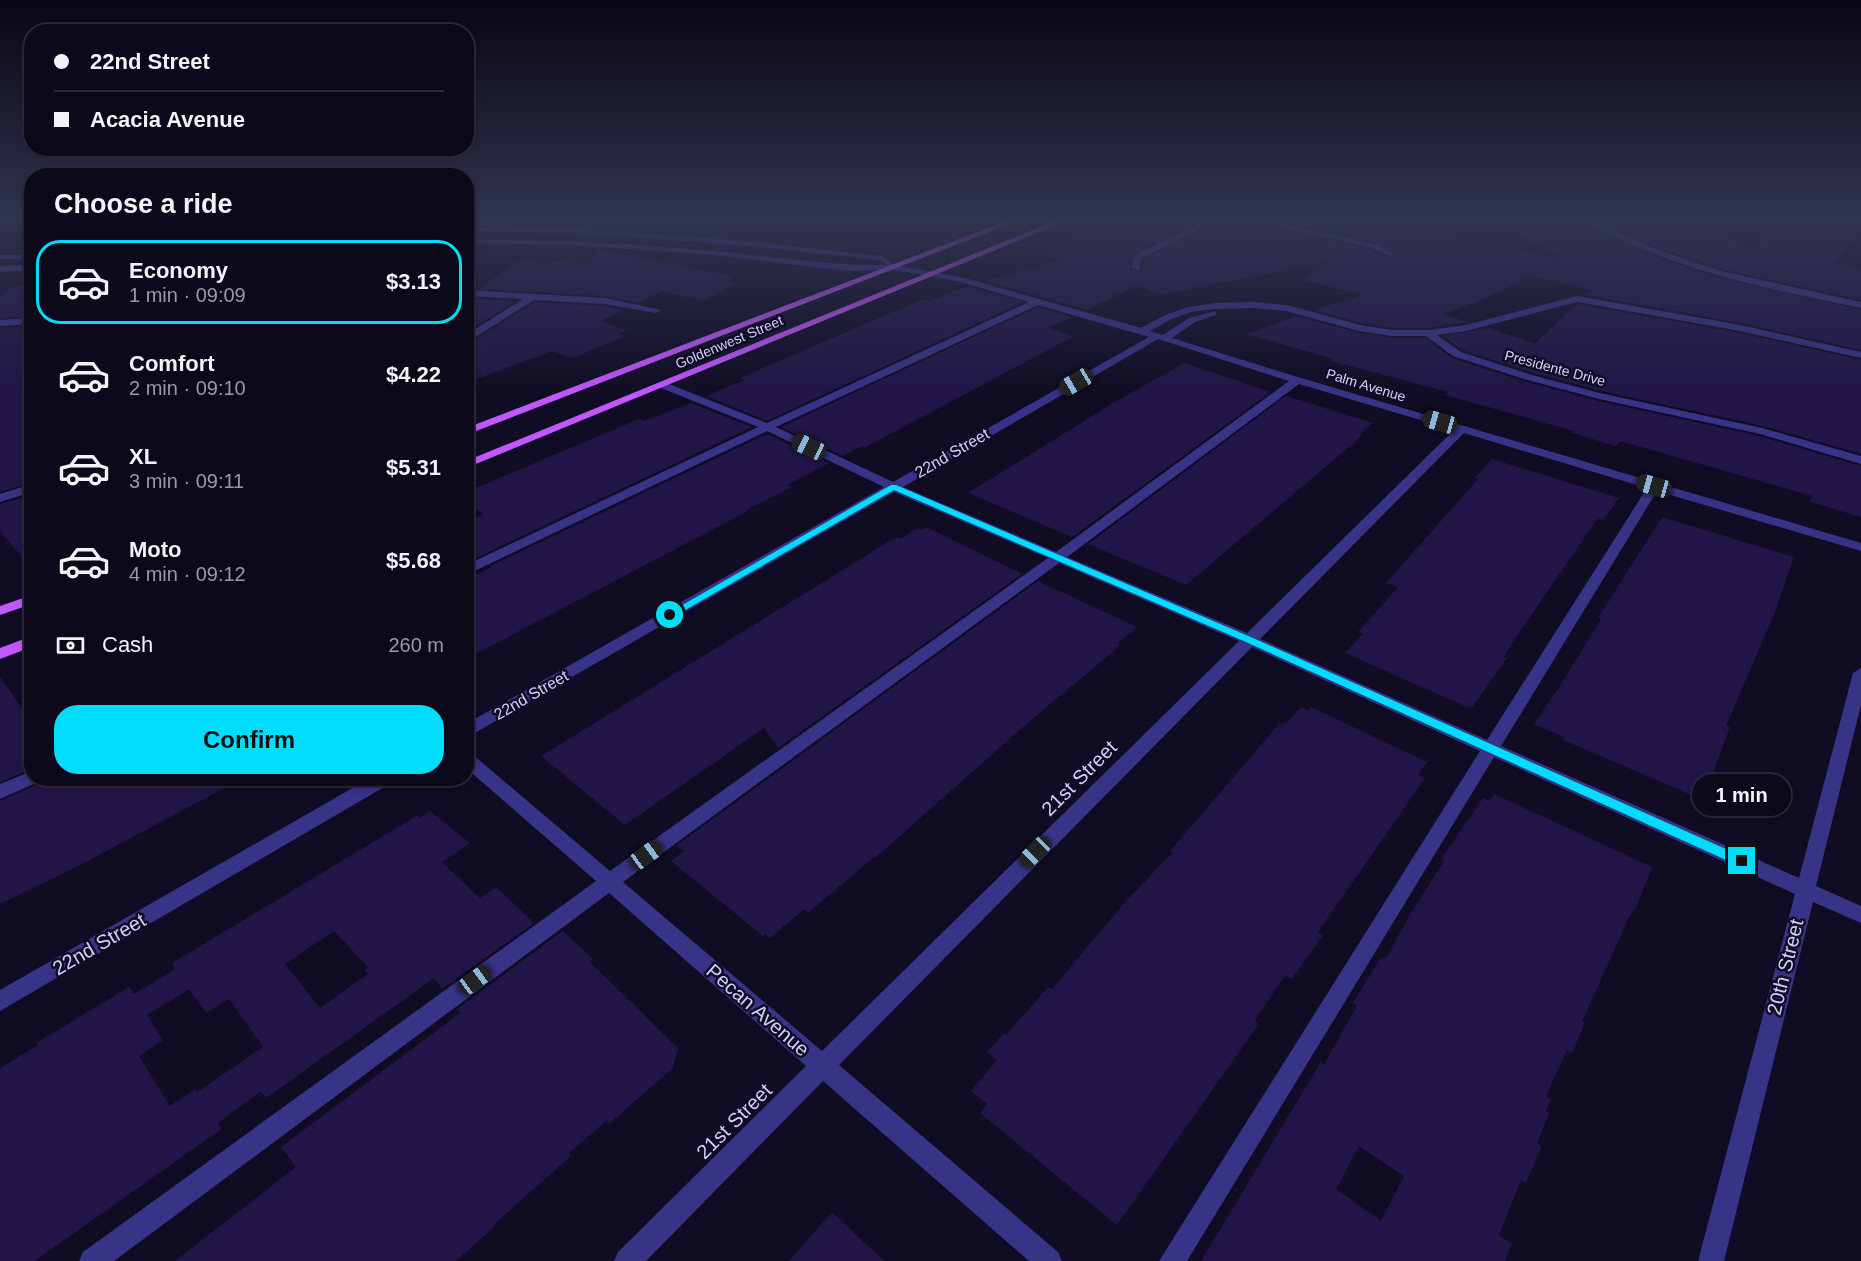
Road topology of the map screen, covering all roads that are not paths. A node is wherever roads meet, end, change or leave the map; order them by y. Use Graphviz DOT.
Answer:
graph roads {
  1 [pos="869,277"];
  2 [pos="927,277"];
  3 [pos="942,277"];
  4 [pos="1741,277"];
  5 [pos="474,293"];
  6 [pos="532,297"];
  7 [pos="1036,302"];
  8 [pos="1245,305"];
  9 [pos="1861,305"];
  10 [pos="656,310"];
  11 [pos="1182,311"];
  12 [pos="1198,318"];
  13 [pos="24,322"];
  14 [pos="0,323"];
  15 [pos="1142,332"];
  16 [pos="1428,333"];
  17 [pos="474,335"];
  18 [pos="1161,337"];
  19 [pos="1861,355"];
  20 [pos="1297,380"];
  21 [pos="665,386"];
  22 [pos="766,427"];
  23 [pos="474,429"];
  24 [pos="1461,429"];
  25 [pos="1861,460"];
  26 [pos="474,462"];
  27 [pos="1654,486"];
  28 [pos="893,487"];
  29 [pos="24,490"];
  30 [pos="0,498"];
  31 [pos="1861,547"];
  32 [pos="1057,558"];
  33 [pos="474,567"];
  34 [pos="24,602"];
  35 [pos="0,611"];
  36 [pos="1250,640"];
  37 [pos="24,644"];
  38 [pos="0,654"];
  39 [pos="1861,674"];
  40 [pos="474,727"];
  41 [pos="1492,749"];
  42 [pos="474,765"];
  43 [pos="24,781"];
  44 [pos="371,786"];
  45 [pos="0,792"];
  46 [pos="609,882"];
  47 [pos="1804,889"];
  48 [pos="1861,915"];
  49 [pos="0,1001"];
  50 [pos="821,1065"];
  51 [pos="92,1261"];
  52 [pos="627,1261"];
  53 [pos="1049,1261"];
  54 [pos="1172,1261"];
  55 [pos="1711,1261"];
  1 -- 23 [label="main road, Goldenwest Street"];
  2 -- 21 [label="main road, Goldenwest Street"];
  3 -- 7 [label="street, Palm Avenue"];
  4 -- 9 [label="street"];
  5 -- 6 [label="street"];
  6 -- 10 [label="street"];
  6 -- 17 [label="street"];
  7 -- 15 [label="street, Palm Avenue"];
  7 -- 22 [label="street"];
  8 -- 11 [label="street"];
  8 -- 12 [label="street"];
  8 -- 16 [label="street"];
  11 -- 12 [label="street"];
  11 -- 15 [label="street"];
  12 -- 18 [label="street"];
  13 -- 14 [label="street"];
  15 -- 18 [label="street, Palm Avenue"];
  16 -- 19 [label="street"];
  16 -- 25 [label="street, Presidente Drive"];
  18 -- 20 [label="street, Palm Avenue"];
  18 -- 28 [label="street, 22nd Street"];
  20 -- 24 [label="street, Palm Avenue"];
  20 -- 32 [label="street"];
  21 -- 22 [label="street"];
  21 -- 26 [label="main road, Goldenwest Street"];
  22 -- 28 [label="street"];
  22 -- 33 [label="street"];
  24 -- 27 [label="street, Palm Avenue"];
  24 -- 36 [label="street, 21st Street"];
  27 -- 31 [label="street, Palm Avenue"];
  27 -- 41 [label="street"];
  28 -- 32 [label="street"];
  28 -- 40 [label="street, 22nd Street"];
  29 -- 30 [label="street"];
  32 -- 36 [label="street"];
  32 -- 46 [label="street"];
  34 -- 35 [label="main road"];
  36 -- 41 [label="street"];
  36 -- 50 [label="street, 21st Street"];
  37 -- 38 [label="main road"];
  39 -- 47 [label="street, 20th Street"];
  41 -- 47 [label="street"];
  41 -- 54 [label="street"];
  42 -- 46 [label="street, Pecan Avenue"];
  43 -- 45 [label="street"];
  44 -- 49 [label="street, 22nd Street"];
  46 -- 50 [label="street, Pecan Avenue"];
  46 -- 51 [label="street"];
  47 -- 48 [label="street"];
  47 -- 55 [label="street, 20th Street"];
  50 -- 52 [label="street, 21st Street"];
  50 -- 53 [label="street, Pecan Avenue"];
}
